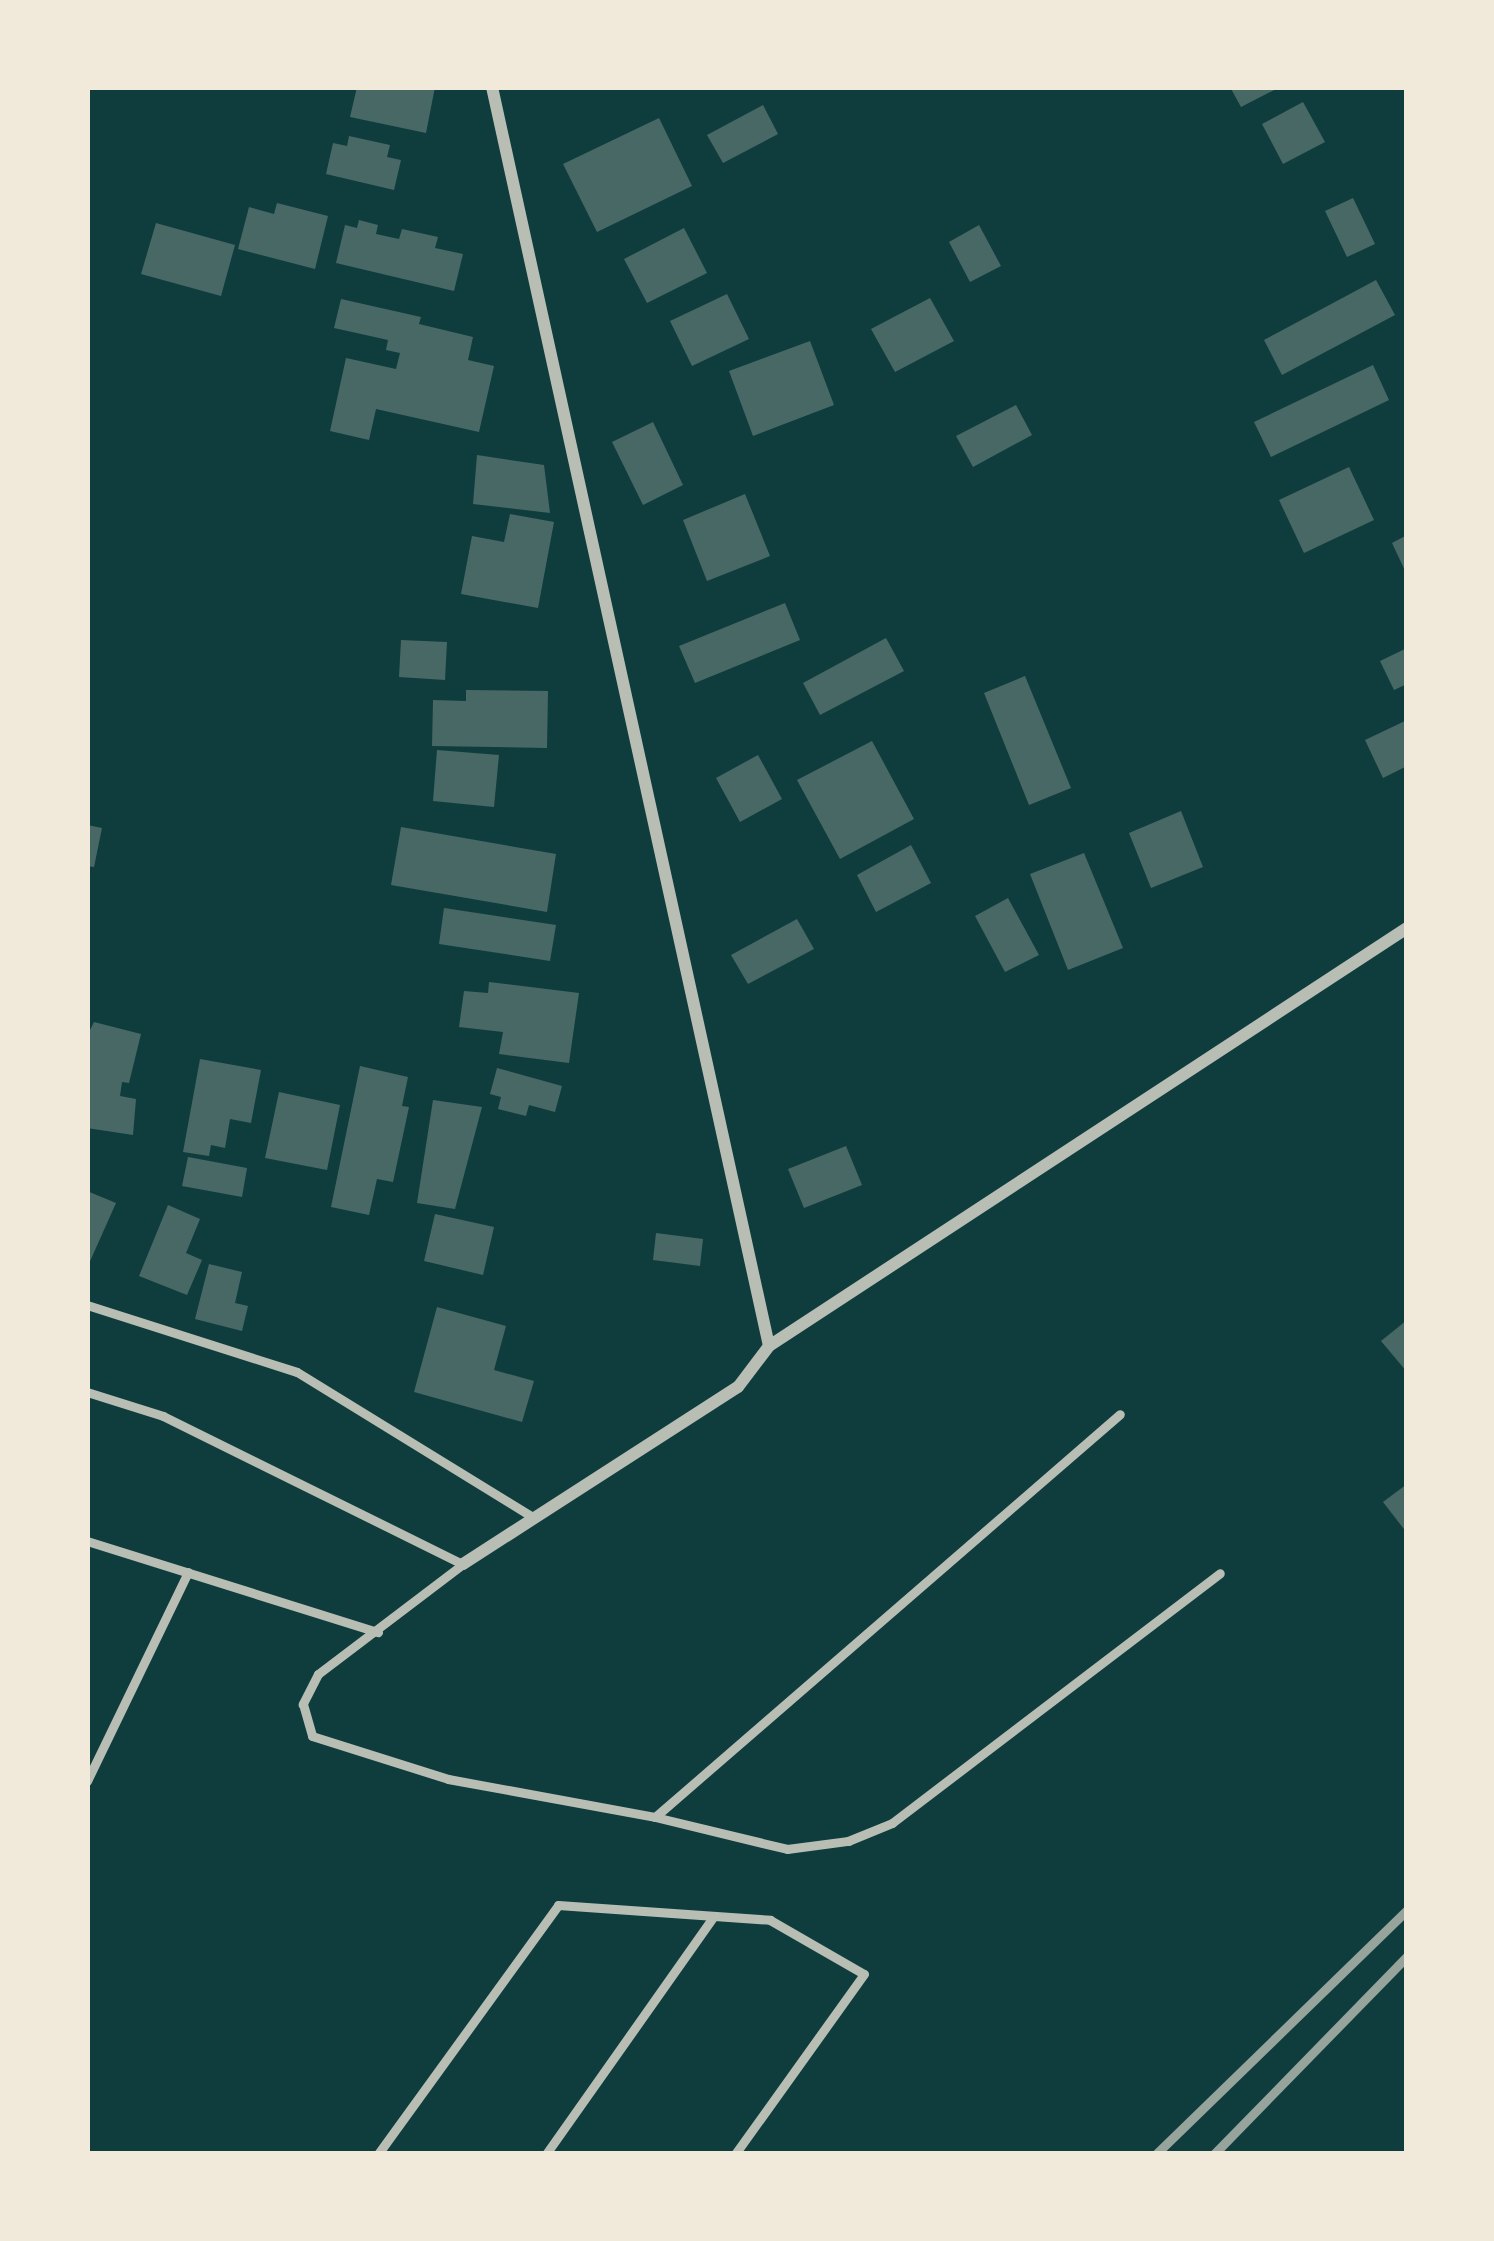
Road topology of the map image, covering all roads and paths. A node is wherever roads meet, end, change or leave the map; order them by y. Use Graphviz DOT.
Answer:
graph roads {
  1 [pos="492,87"];
  2 [pos="1407,928"];
  3 [pos="87,1305"];
  4 [pos="769,1346"];
  5 [pos="87,1392"];
  6 [pos="1120,1414"];
  7 [pos="531,1516"];
  8 [pos="87,1541"];
  9 [pos="463,1564"];
  10 [pos="188,1572"];
  11 [pos="1220,1574"];
  12 [pos="378,1632"];
  13 [pos="87,1781"];
  14 [pos="655,1816"];
  15 [pos="715,1916"];
  16 [pos="378,2154"];
  17 [pos="547,2154"];
  18 [pos="735,2154"];
  1 -- 4 [label="street"];
  2 -- 4 [label="street"];
  3 -- 7 [label="lane"];
  4 -- 7 [label="street"];
  5 -- 9 [label="lane"];
  6 -- 14 [label="lane"];
  7 -- 9 [label="street"];
  8 -- 10 [label="lane"];
  9 -- 12 [label="lane"];
  10 -- 12 [label="lane"];
  10 -- 13 [label="lane"];
  11 -- 14 [label="lane"];
  12 -- 14 [label="lane"];
  15 -- 16 [label="lane"];
  15 -- 17 [label="lane"];
  15 -- 18 [label="lane"];
}
